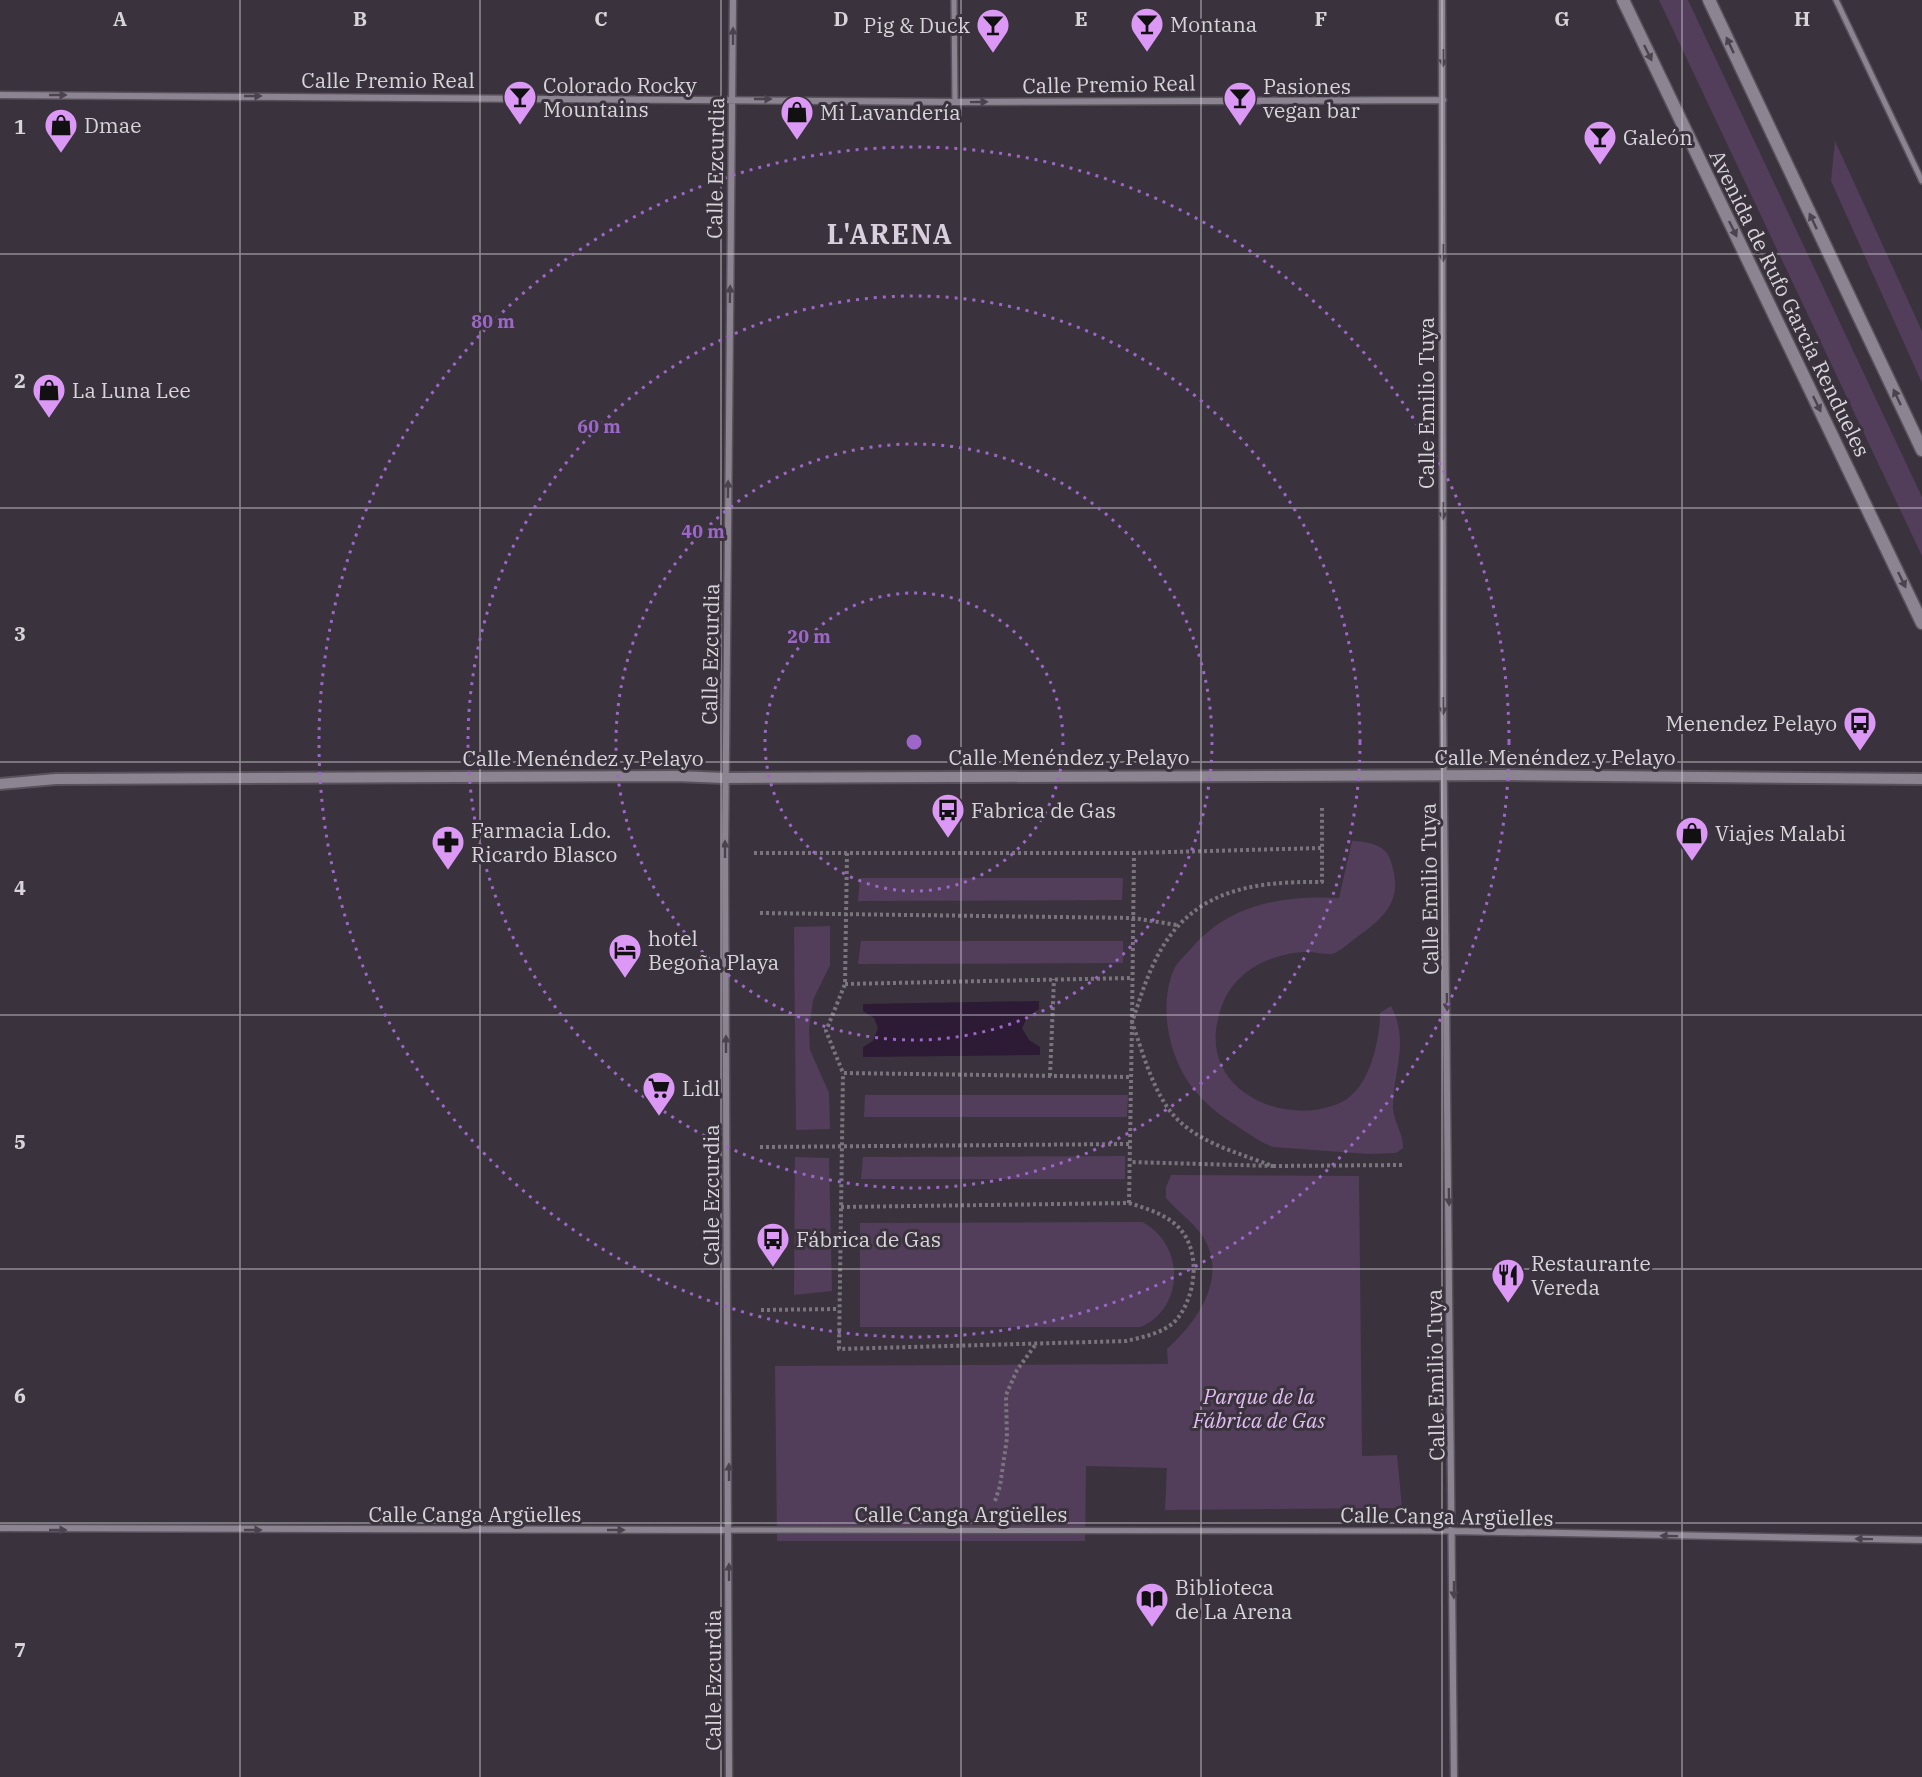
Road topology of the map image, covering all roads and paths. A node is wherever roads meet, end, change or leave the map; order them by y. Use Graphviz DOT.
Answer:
graph roads {
  1 [pos="733,0"];
  2 [pos="954,0"];
  3 [pos="1442,0"];
  4 [pos="1623,0"];
  5 [pos="1709,0"];
  6 [pos="1836,0"];
  7 [pos="0,95"];
  8 [pos="733,99"];
  9 [pos="1443,100"];
  10 [pos="955,102"];
  11 [pos="1922,181"];
  12 [pos="1922,450"];
  13 [pos="1922,623"];
  14 [pos="1322,776"];
  15 [pos="1444,776"];
  16 [pos="725,778"];
  17 [pos="1922,778"];
  18 [pos="0,784"];
  19 [pos="1321,848"];
  20 [pos="725,853"];
  21 [pos="847,853"];
  22 [pos="1134,853"];
  23 [pos="760,913"];
  24 [pos="846,916"];
  25 [pos="1133,918"];
  26 [pos="1178,925"];
  27 [pos="1132,978"];
  28 [pos="1054,979"];
  29 [pos="845,984"];
  30 [pos="1132,1022"];
  31 [pos="843,1072"];
  32 [pos="1050,1076"];
  33 [pos="1131,1077"];
  34 [pos="1130,1144"];
  35 [pos="842,1146"];
  36 [pos="760,1147"];
  37 [pos="1130,1162"];
  38 [pos="1402,1165"];
  39 [pos="1273,1166"];
  40 [pos="1129,1203"];
  41 [pos="841,1207"];
  42 [pos="839,1309"];
  43 [pos="761,1310"];
  44 [pos="1036,1343"];
  45 [pos="0,1528"];
  46 [pos="729,1530"];
  47 [pos="985,1530"];
  48 [pos="1453,1532"];
  49 [pos="1922,1540"];
  50 [pos="729,1777"];
  51 [pos="1454,1777"];
  8 -- 1 [label="street, Calle Ezcurdia, one-way"];
  2 -- 10 [label="street"];
  3 -- 9 [label="street, Calle Emilio Tuya, one-way"];
  4 -- 13 [label="main road, Avenida de Rufo García Rendueles, one-way"];
  12 -- 5 [label="main road, one-way"];
  6 -- 11 [label="street"];
  7 -- 8 [label="street, Calle Premio Real, one-way"];
  8 -- 10 [label="street, Calle Premio Real, one-way"];
  16 -- 8 [label="street, Calle Ezcurdia, one-way"];
  10 -- 9 [label="street, Calle Premio Real, one-way"];
  9 -- 15 [label="street, Calle Emilio Tuya, one-way"];
  14 -- 15 [label="street, Calle Menéndez y Pelayo"];
  14 -- 16 [label="street, Calle Menéndez y Pelayo"];
  14 -- 19 [label="path"];
  15 -- 17 [label="street, Calle Menéndez y Pelayo"];
  15 -- 48 [label="street, Calle Emilio Tuya, one-way"];
  16 -- 18 [label="street, Calle Menéndez y Pelayo"];
  20 -- 16 [label="street, Calle Ezcurdia, one-way"];
  19 -- 22 [label="path"];
  19 -- 26 [label="path"];
  20 -- 21 [label="path"];
  46 -- 20 [label="street, Calle Ezcurdia, one-way"];
  21 -- 22 [label="path"];
  21 -- 24 [label="path"];
  22 -- 25 [label="path"];
  23 -- 24 [label="path"];
  24 -- 25 [label="path"];
  24 -- 29 [label="path"];
  25 -- 26 [label="path"];
  25 -- 27 [label="path"];
  26 -- 30 [label="path"];
  27 -- 28 [label="path"];
  27 -- 30 [label="path"];
  28 -- 29 [label="path"];
  28 -- 32 [label="path"];
  29 -- 31 [label="path"];
  30 -- 33 [label="path"];
  30 -- 39 [label="path"];
  31 -- 32 [label="path"];
  31 -- 35 [label="path"];
  32 -- 33 [label="path"];
  33 -- 34 [label="path"];
  34 -- 35 [label="path"];
  34 -- 37 [label="path"];
  35 -- 36 [label="path"];
  35 -- 41 [label="path"];
  37 -- 39 [label="path"];
  37 -- 40 [label="path"];
  38 -- 39 [label="path"];
  40 -- 41 [label="path"];
  40 -- 44 [label="path"];
  41 -- 42 [label="path"];
  42 -- 43 [label="path"];
  42 -- 44 [label="path"];
  44 -- 47 [label="path"];
  45 -- 46 [label="street, Calle Canga Argüelles, one-way"];
  46 -- 47 [label="street, Calle Canga Argüelles"];
  50 -- 46 [label="street, Calle Ezcurdia, one-way"];
  47 -- 48 [label="street, Calle Canga Argüelles"];
  49 -- 48 [label="street, Calle Canga Argüelles, one-way"];
  48 -- 51 [label="street, Calle Emilio Tuya, one-way"];
}
